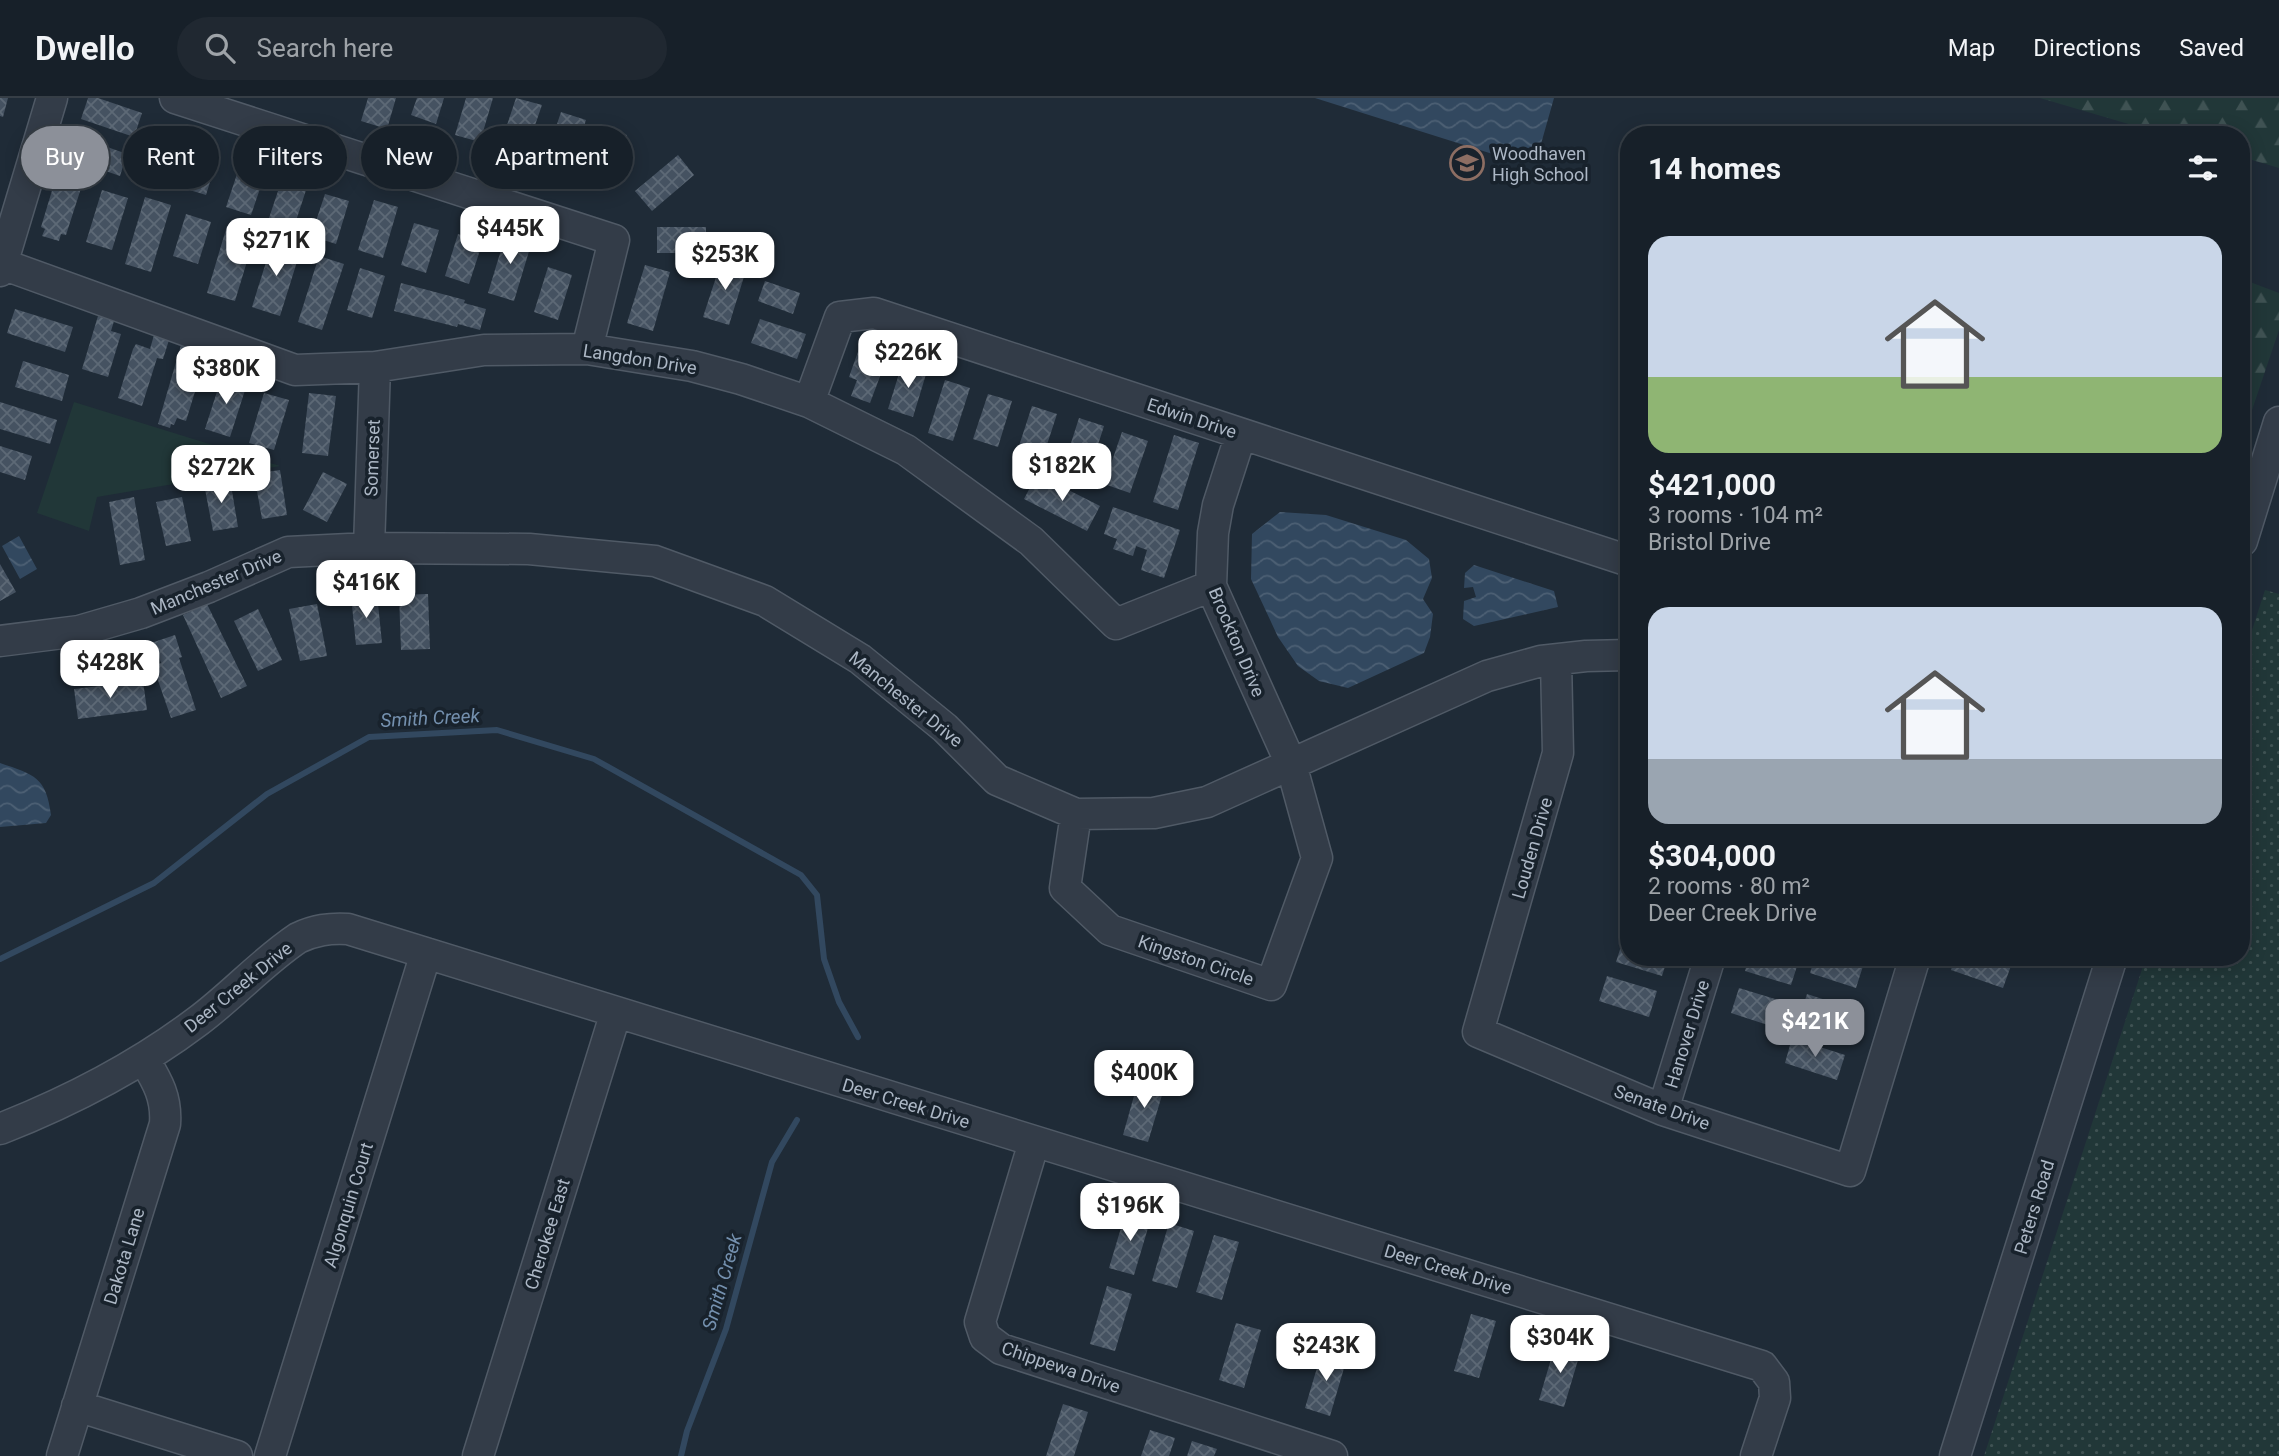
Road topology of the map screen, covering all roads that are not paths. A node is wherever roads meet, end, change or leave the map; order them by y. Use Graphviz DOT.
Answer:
graph roads {
  1 [pos="52,98"];
  2 [pos="175,98"];
  3 [pos="1,267"];
  4 [pos="587,349"];
  5 [pos="375,368"];
  6 [pos="809,402"];
  7 [pos="2279,422"];
  8 [pos="1241,434"];
  9 [pos="2250,515"];
  10 [pos="369,548"];
  11 [pos="1620,558"];
  12 [pos="1211,586"];
  13 [pos="0,641"];
  14 [pos="1620,656"];
  15 [pos="1556,660"];
  16 [pos="1292,764"];
  17 [pos="1076,814"];
  18 [pos="426,953"];
  19 [pos="1707,966"];
  20 [pos="1912,966"];
  21 [pos="2109,966"];
  22 [pos="616,1012"];
  23 [pos="1478,1032"];
  24 [pos="144,1059"];
  25 [pos="1663,1110"];
  26 [pos="0,1129"];
  27 [pos="1034,1142"];
  28 [pos="78,1406"];
  29 [pos="62,1456"];
  30 [pos="237,1456"];
  31 [pos="270,1456"];
  32 [pos="478,1456"];
  33 [pos="1332,1456"];
  34 [pos="1756,1456"];
  35 [pos="1955,1456"];
  1 -- 3 [label="street"];
  2 -- 4 [label="street"];
  3 -- 5 [label="street, Langdon Drive"];
  4 -- 5 [label="street, Langdon Drive"];
  4 -- 6 [label="street, Langdon Drive"];
  5 -- 10 [label="street, Somerset"];
  6 -- 8 [label="street, Edwin Drive"];
  6 -- 12 [label="street, Langdon Drive"];
  7 -- 9 [label="street"];
  8 -- 11 [label="street, Edwin Drive"];
  8 -- 12 [label="street, Brockton Drive"];
  10 -- 13 [label="street, Manchester Drive"];
  10 -- 17 [label="street, Manchester Drive"];
  12 -- 16 [label="street, Brockton Drive"];
  14 -- 15 [label="street, Manchester Drive"];
  15 -- 16 [label="street, Manchester Drive"];
  15 -- 23 [label="street, Louden Drive"];
  16 -- 17 [label="street, Manchester Drive"];
  16 -- 17 [label="street, Kingston Circle"];
  18 -- 22 [label="street, Deer Creek Drive"];
  18 -- 24 [label="street, Deer Creek Drive"];
  18 -- 31 [label="street, Algonquin Court"];
  19 -- 25 [label="street, Hanover Drive"];
  20 -- 25 [label="street, Senate Drive"];
  21 -- 35 [label="street, Peters Road"];
  22 -- 27 [label="street, Deer Creek Drive"];
  22 -- 32 [label="street, Cherokee East"];
  23 -- 25 [label="street, Senate Drive"];
  24 -- 26 [label="street, Deer Creek Drive"];
  24 -- 28 [label="street, Dakota Lane"];
  27 -- 33 [label="street, Chippewa Drive"];
  27 -- 34 [label="street, Deer Creek Drive"];
  28 -- 29 [label="street, Dakota Lane"];
  28 -- 30 [label="street"];
}
